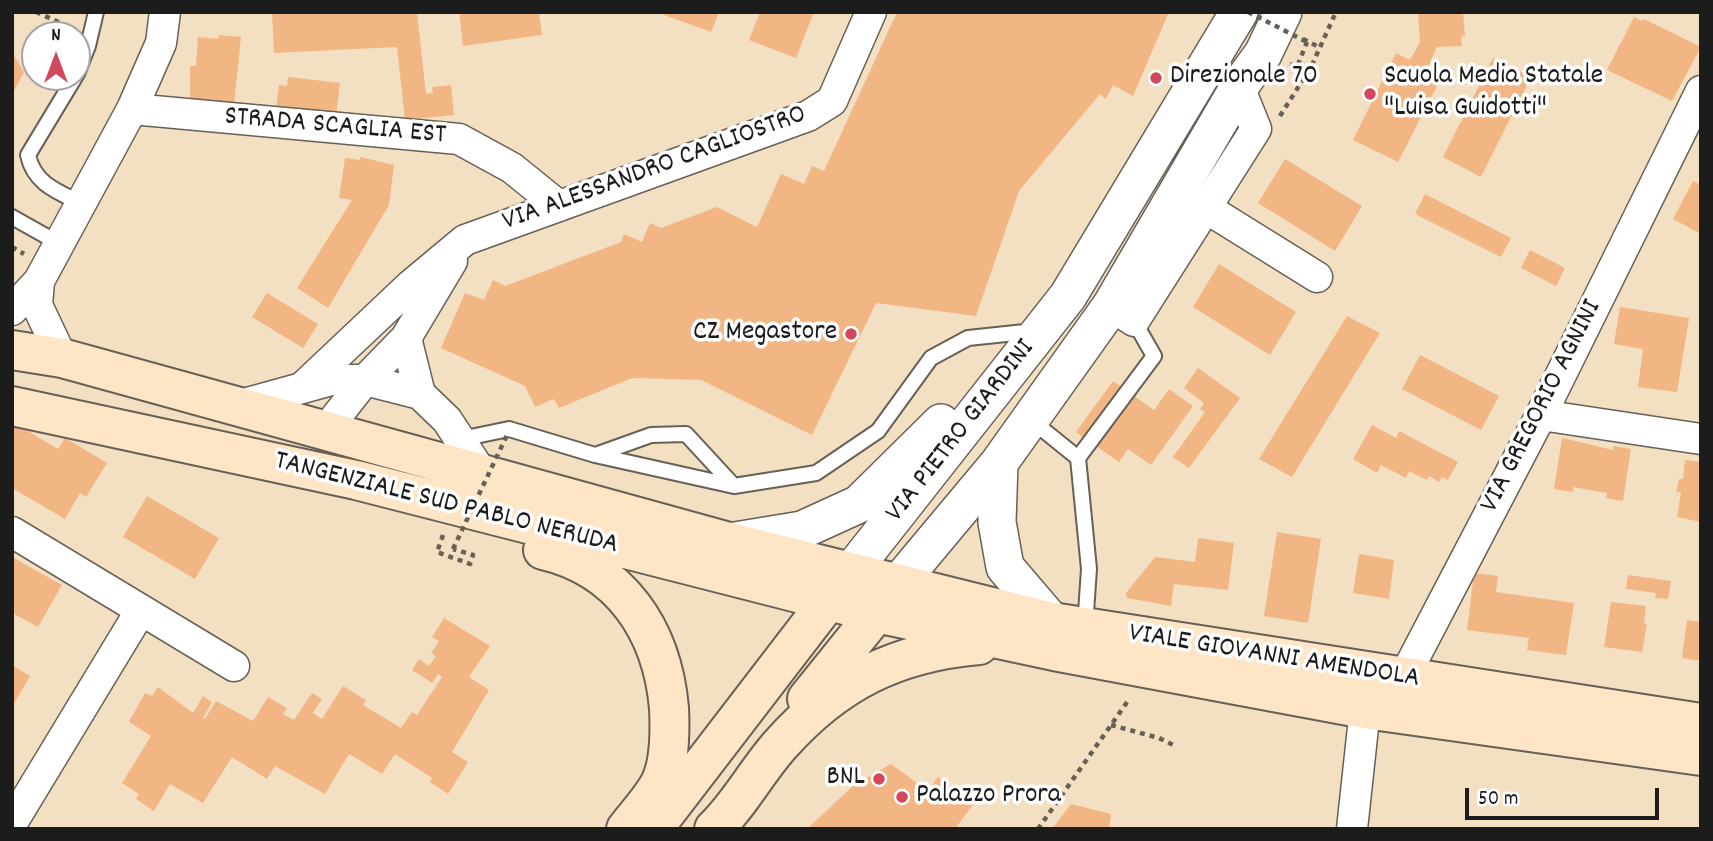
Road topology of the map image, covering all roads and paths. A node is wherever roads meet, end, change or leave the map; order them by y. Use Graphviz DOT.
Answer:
graph roads {
  1 [pos="36,12"];
  2 [pos="96,12"];
  3 [pos="165,12"];
  4 [pos="871,12"];
  5 [pos="1238,12"];
  6 [pos="1248,12"];
  7 [pos="56,21"];
  8 [pos="1291,25"];
  9 [pos="91,32"];
  10 [pos="1307,43"];
  11 [pos="1321,48"];
  12 [pos="1239,87"];
  13 [pos="66,91"];
  14 [pos="1701,91"];
  15 [pos="132,109"];
  16 [pos="1690,138"];
  17 [pos="83,204"];
  18 [pos="559,206"];
  19 [pos="1206,208"];
  20 [pos="12,217"];
  21 [pos="465,240"];
  22 [pos="60,244"];
  23 [pos="1317,278"];
  24 [pos="39,281"];
  25 [pos="1068,296"];
  26 [pos="12,310"];
  27 [pos="1122,313"];
  28 [pos="1025,332"];
  29 [pos="406,338"];
  30 [pos="12,350"];
  31 [pos="62,358"];
  32 [pos="365,380"];
  33 [pos="304,386"];
  34 [pos="420,394"];
  35 [pos="237,406"];
  36 [pos="27,409"];
  37 [pos="1541,415"];
  38 [pos="1030,419"];
  39 [pos="325,431"];
  40 [pos="508,433"];
  41 [pos="461,439"];
  42 [pos="1701,439"];
  43 [pos="595,455"];
  44 [pos="1078,458"];
  45 [pos="999,463"];
  46 [pos="483,475"];
  47 [pos="356,480"];
  48 [pos="734,486"];
  49 [pos="12,532"];
  50 [pos="449,538"];
  51 [pos="729,542"];
  52 [pos="839,587"];
  53 [pos="887,599"];
  54 [pos="141,610"];
  55 [pos="1053,632"];
  56 [pos="234,666"];
  57 [pos="1403,679"];
  58 [pos="1134,692"];
  59 [pos="1365,709"];
  60 [pos="1701,723"];
  61 [pos="1111,725"];
  62 [pos="1175,746"];
  63 [pos="1701,757"];
  64 [pos="12,823"];
  65 [pos="626,829"];
  66 [pos="653,829"];
  67 [pos="702,829"];
  68 [pos="714,829"];
  69 [pos="1038,829"];
  70 [pos="1352,829"];
  1 -- 7 [label="path"];
  2 -- 9 [label="lane"];
  3 -- 15 [label="street"];
  4 -- 18 [label="street, VIA ALESSANDRO CAGLIOSTRO"];
  5 -- 25 [label="street, VIA PIETRO GIARDINI"];
  6 -- 10 [label="path, bridge"];
  8 -- 11 [label="path"];
  8 -- 12 [label="street, VIA PIETRO GIARDINI"];
  12 -- 19 [label="street"];
  12 -- 27 [label="street, VIA PIETRO GIARDINI"];
  13 -- 17 [label="lane"];
  14 -- 16 [label="street, VIA GREGORIO AGNINI"];
  15 -- 17 [label="street"];
  15 -- 18 [label="street, STRADA SCAGLIA EST"];
  16 -- 37 [label="street, VIA GREGORIO AGNINI"];
  17 -- 22 [label="street"];
  18 -- 21 [label="street, VIA ALESSANDRO CAGLIOSTRO"];
  19 -- 23 [label="street"];
  19 -- 27 [label="street"];
  20 -- 22 [label="lane"];
  21 -- 29 [label="street"];
  21 -- 33 [label="street, VIA ALESSANDRO CAGLIOSTRO"];
  22 -- 24 [label="street"];
  24 -- 26 [label="street"];
  24 -- 31 [label="street"];
  25 -- 28 [label="street"];
  25 -- 52 [label="street, VIA PIETRO GIARDINI"];
  27 -- 38 [label="street, VIA PIETRO GIARDINI"];
  27 -- 44 [label="lane"];
  28 -- 48 [label="lane"];
  28 -- 51 [label="street"];
  29 -- 32 [label="street"];
  29 -- 34 [label="street"];
  30 -- 31 [label="main road, TANGENZIALE SUD PABLO NERUDA"];
  31 -- 35 [label="main road, TANGENZIALE SUD PABLO NERUDA"];
  32 -- 33 [label="street, VIA ALESSANDRO CAGLIOSTRO"];
  32 -- 34 [label="street, VIA ALESSANDRO CAGLIOSTRO"];
  32 -- 39 [label="street"];
  33 -- 35 [label="street, VIA ALESSANDRO CAGLIOSTRO"];
  34 -- 41 [label="street"];
  35 -- 39 [label="main road, TANGENZIALE SUD PABLO NERUDA"];
  36 -- 39 [label="main road"];
  36 -- 47 [label="main road, TANGENZIALE SUD PABLO NERUDA"];
  37 -- 42 [label="street"];
  37 -- 57 [label="street, VIA GREGORIO AGNINI"];
  38 -- 44 [label="lane"];
  38 -- 45 [label="street, VIA PIETRO GIARDINI"];
  39 -- 46 [label="main road, TANGENZIALE SUD PABLO NERUDA"];
  40 -- 50 [label="path, bridge"];
  41 -- 43 [label="lane"];
  41 -- 46 [label="street"];
  43 -- 48 [label="lane"];
  43 -- 48 [label="lane"];
  44 -- 55 [label="lane"];
  45 -- 53 [label="street, VIA PIETRO GIARDINI"];
  45 -- 55 [label="street"];
  46 -- 51 [label="main road, TANGENZIALE SUD PABLO NERUDA"];
  47 -- 50 [label="main road"];
  47 -- 52 [label="main road, TANGENZIALE SUD PABLO NERUDA"];
  49 -- 54 [label="street"];
  50 -- 50 [label="path"];
  50 -- 65 [label="main road"];
  51 -- 52 [label="main road, TANGENZIALE SUD PABLO NERUDA"];
  52 -- 53 [label="main road, TANGENZIALE SUD PABLO NERUDA"];
  52 -- 66 [label="main road, VIA PIETRO GIARDINI"];
  53 -- 55 [label="main road, VIALE GIOVANNI AMENDOLA"];
  53 -- 67 [label="main road, VIA PIETRO GIARDINI"];
  54 -- 56 [label="street"];
  54 -- 64 [label="street"];
  55 -- 57 [label="main road, VIALE GIOVANNI AMENDOLA"];
  55 -- 59 [label="main road, VIALE GIOVANNI AMENDOLA"];
  55 -- 68 [label="main road"];
  57 -- 60 [label="main road, VIALE GIOVANNI AMENDOLA"];
  58 -- 61 [label="path"];
  59 -- 63 [label="main road, VIALE GIOVANNI AMENDOLA"];
  59 -- 70 [label="street"];
  61 -- 62 [label="path"];
  61 -- 69 [label="path"];
}
